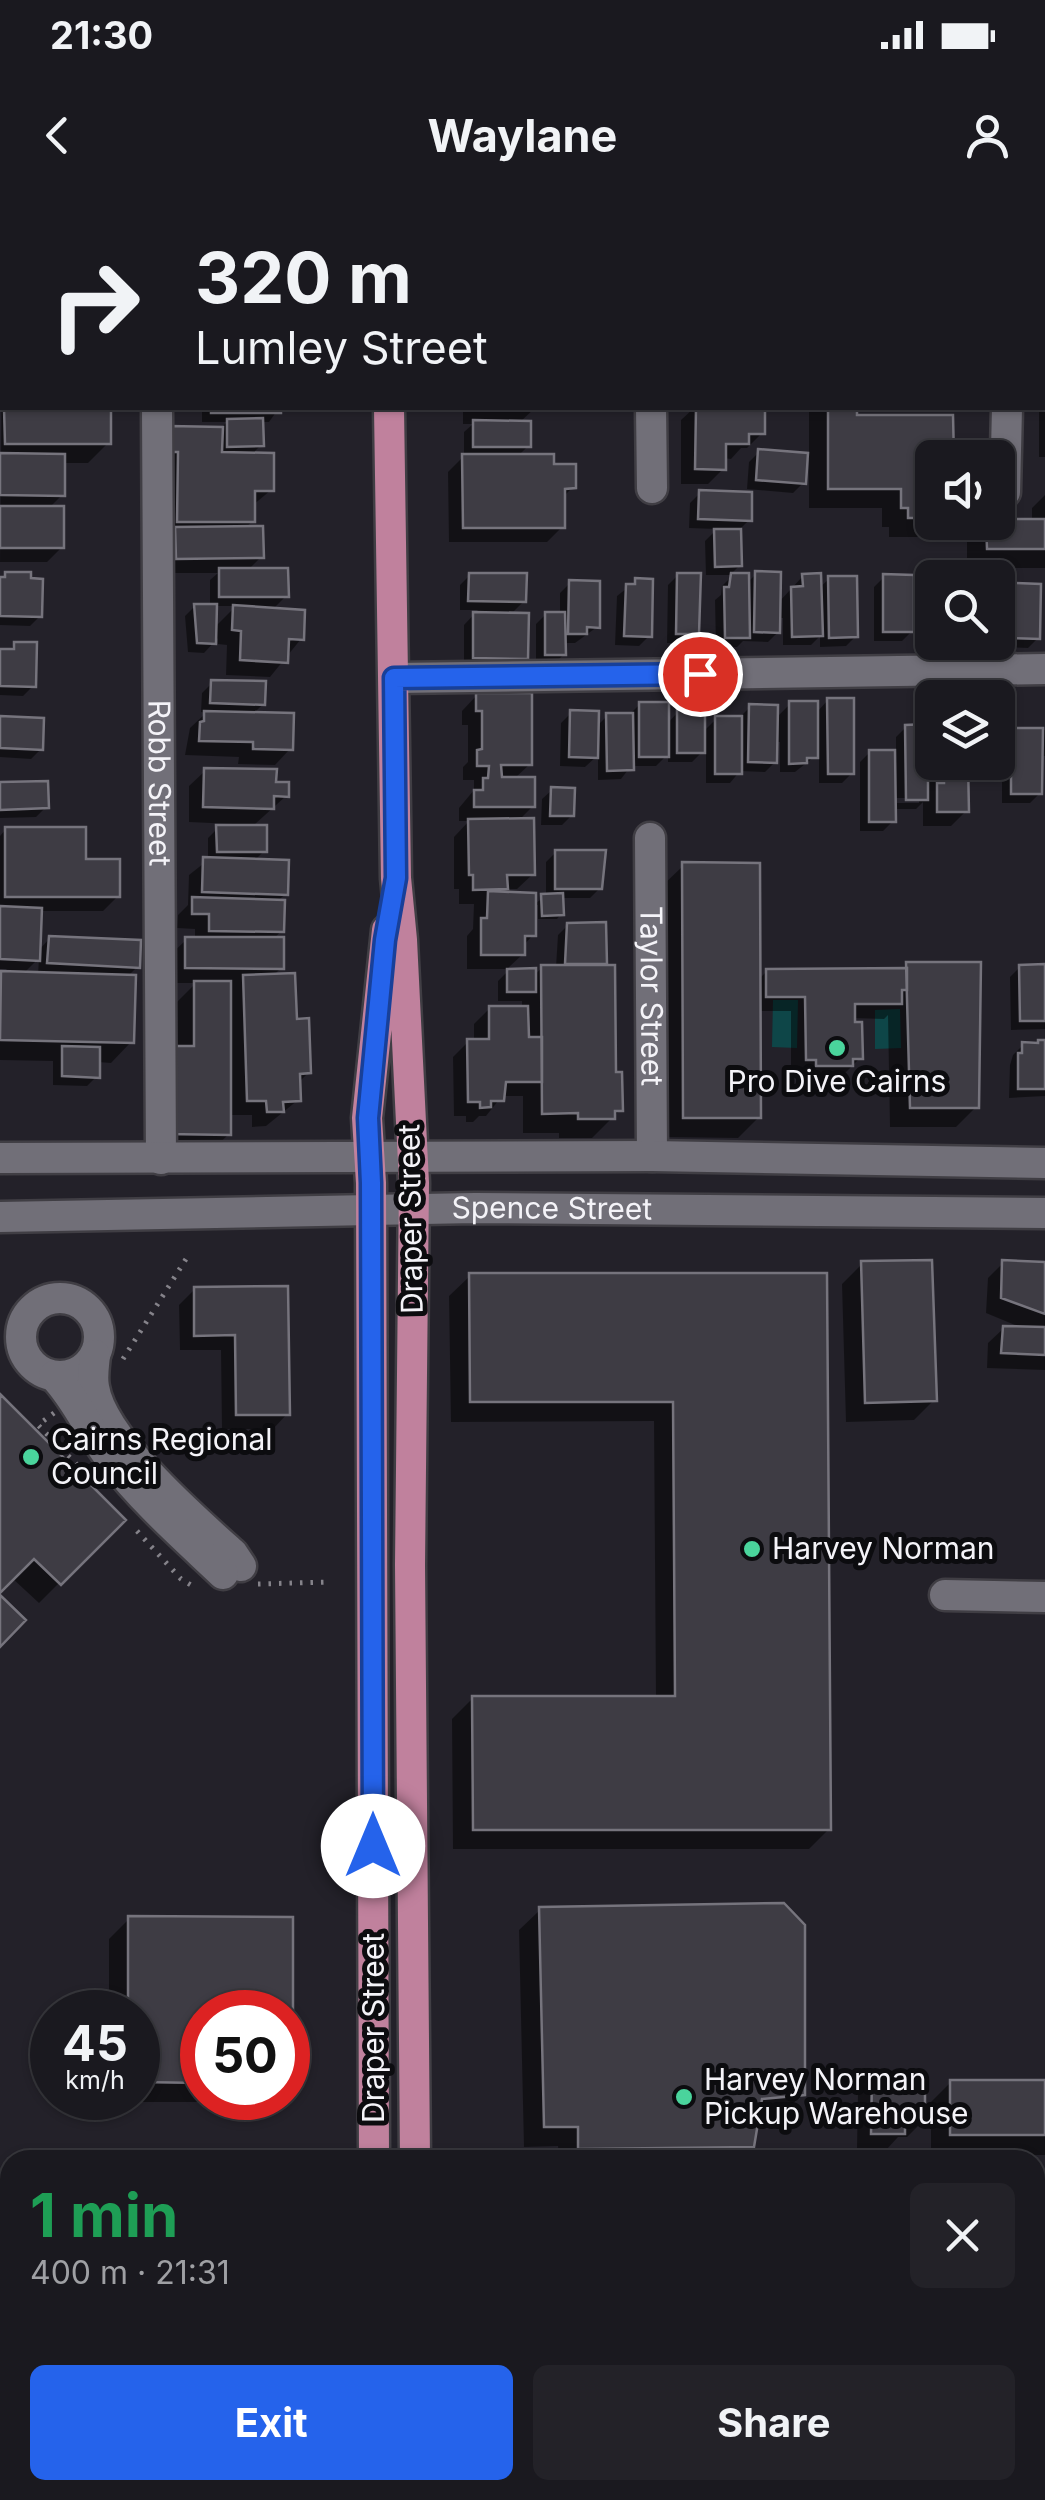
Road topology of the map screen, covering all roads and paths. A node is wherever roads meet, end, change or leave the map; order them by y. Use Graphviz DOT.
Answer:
graph roads {
  1 [pos="157,410"];
  2 [pos="390,410"];
  3 [pos="651,410"];
  4 [pos="1007,410"];
  5 [pos="1006,440"];
  6 [pos="652,488"];
  7 [pos="1045,669"];
  8 [pos="394,678"];
  9 [pos="650,838"];
  10 [pos="396,878"];
  11 [pos="652,1156"];
  12 [pos="371,1157"];
  13 [pos="412,1157"];
  14 [pos="0,1158"];
  15 [pos="161,1159"];
  16 [pos="1045,1163"];
  17 [pos="413,1210"];
  18 [pos="371,1212"];
  19 [pos="1045,1213"];
  20 [pos="0,1217"];
  21 [pos="186,1258"];
  22 [pos="109,1358"];
  23 [pos="54,1376"];
  24 [pos="238,1575"];
  25 [pos="330,1582"];
  26 [pos="945,1595"];
  27 [pos="1045,1597"];
  28 [pos="374,2150"];
  29 [pos="415,2150"];
  1 -- 15 [label="street, Robb Street"];
  2 -- 8 [label="main road, Draper Street"];
  3 -- 6 [label="street"];
  4 -- 5 [label="street"];
  7 -- 8 [label="street"];
  8 -- 10 [label="main road, Draper Street"];
  9 -- 11 [label="street, Taylor Street"];
  10 -- 12 [label="main road, Draper Street"];
  10 -- 13 [label="main road, Draper Street"];
  11 -- 13 [label="street, Spence Street"];
  11 -- 16 [label="street, Spence Street"];
  12 -- 13 [label="street, Spence Street"];
  12 -- 15 [label="street, Spence Street"];
  12 -- 18 [label="main road, Draper Street"];
  13 -- 17 [label="main road, Draper Street"];
  14 -- 15 [label="street, Spence Street"];
  17 -- 18 [label="street, Spence Street"];
  17 -- 19 [label="street, Spence Street"];
  17 -- 29 [label="main road, Draper Street"];
  18 -- 20 [label="street, Spence Street"];
  18 -- 28 [label="main road, Draper Street"];
  21 -- 22 [label="path"];
  22 -- 23 [label="street"];
  22 -- 23 [label="street"];
  22 -- 24 [label="street"];
  23 -- 24 [label="street"];
  24 -- 25 [label="path"];
  26 -- 27 [label="street"];
}
